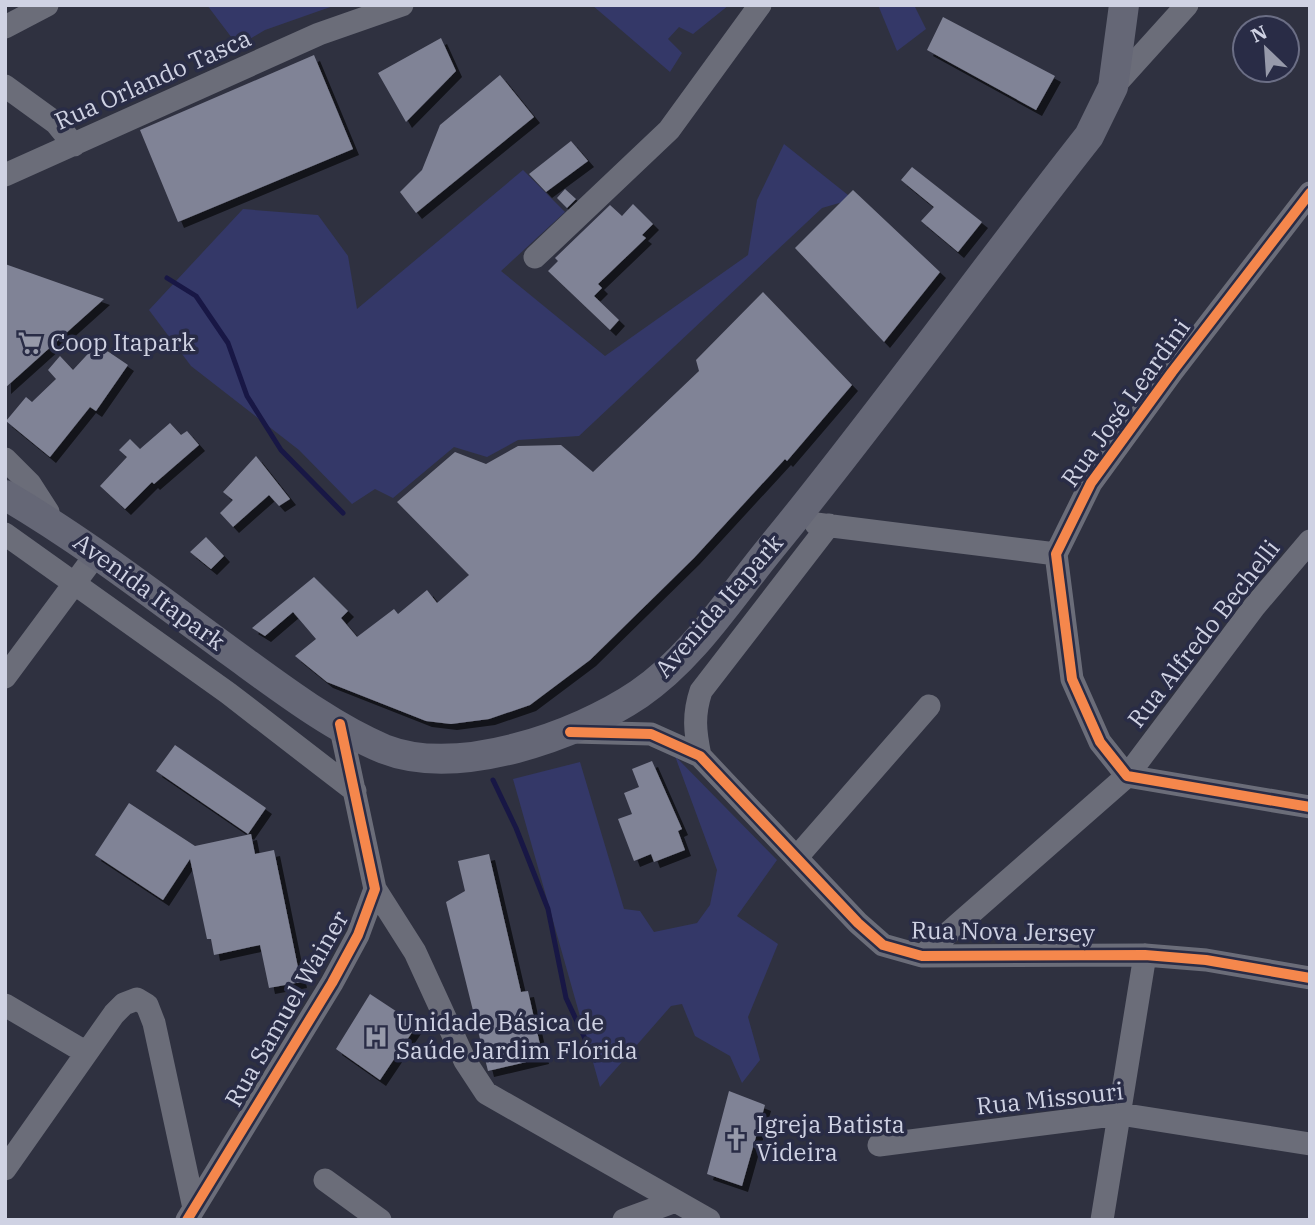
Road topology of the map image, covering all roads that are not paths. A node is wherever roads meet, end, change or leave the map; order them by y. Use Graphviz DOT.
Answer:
graph roads {
  1 [pos="47,5"];
  2 [pos="402,5"];
  3 [pos="760,5"];
  4 [pos="1124,5"];
  5 [pos="1186,5"];
  6 [pos="5,27"];
  7 [pos="5,86"];
  8 [pos="1113,88"];
  9 [pos="74,145"];
  10 [pos="5,175"];
  11 [pos="1310,193"];
  12 [pos="535,257"];
  13 [pos="5,459"];
  14 [pos="5,474"];
  15 [pos="5,495"];
  16 [pos="56,521"];
  17 [pos="792,522"];
  18 [pos="829,524"];
  19 [pos="5,534"];
  20 [pos="1310,541"];
  21 [pos="97,553"];
  22 [pos="1056,554"];
  23 [pos="75,584"];
  24 [pos="5,677"];
  25 [pos="929,706"];
  26 [pos="340,724"];
  27 [pos="694,726"];
  28 [pos="569,732"];
  29 [pos="673,743"];
  30 [pos="700,756"];
  31 [pos="1128,776"];
  32 [pos="355,791"];
  33 [pos="1310,807"];
  34 [pos="797,858"];
  35 [pos="376,889"];
  36 [pos="1145,955"];
  37 [pos="922,956"];
  38 [pos="1310,978"];
  39 [pos="5,1005"];
  40 [pos="85,1052"];
  41 [pos="1120,1114"];
  42 [pos="1310,1144"];
  43 [pos="879,1145"];
  44 [pos="5,1169"];
  45 [pos="325,1180"];
  46 [pos="673,1202"];
  47 [pos="190,1214"];
  48 [pos="380,1220"];
  49 [pos="624,1220"];
  50 [pos="709,1220"];
  51 [pos="1102,1220"];
  1 -- 6 [label="street"];
  2 -- 9 [label="street, Rua Orlando Tasca"];
  3 -- 12 [label="street"];
  4 -- 8 [label="main road, Avenida Itapark"];
  5 -- 8 [label="street"];
  7 -- 9 [label="street"];
  8 -- 17 [label="main road, Avenida Itapark"];
  9 -- 10 [label="street, Rua Orlando Tasca"];
  11 -- 22 [label="street, Rua José Leardini"];
  13 -- 16 [label="street"];
  14 -- 16 [label="main road, Avenida Itapark"];
  15 -- 16 [label="main road, Avenida Itapark"];
  16 -- 21 [label="main road, Avenida Itapark"];
  17 -- 18 [label="street"];
  17 -- 28 [label="main road, Avenida Itapark"];
  18 -- 22 [label="street"];
  18 -- 27 [label="street"];
  19 -- 23 [label="street"];
  20 -- 31 [label="street, Rua Alfredo Bechelli"];
  21 -- 23 [label="street"];
  21 -- 26 [label="main road, Avenida Itapark"];
  22 -- 31 [label="street"];
  23 -- 24 [label="street"];
  23 -- 32 [label="street"];
  25 -- 34 [label="street"];
  26 -- 28 [label="main road, Avenida Itapark"];
  26 -- 32 [label="street"];
  27 -- 29 [label="street"];
  27 -- 30 [label="street"];
  28 -- 29 [label="street, Rua Nova Jersey"];
  29 -- 30 [label="street, Rua Nova Jersey"];
  30 -- 34 [label="street, Rua Nova Jersey"];
  31 -- 33 [label="street"];
  31 -- 37 [label="street, Rua Alfredo Bechelli"];
  32 -- 35 [label="street"];
  34 -- 37 [label="street, Rua Nova Jersey"];
  35 -- 46 [label="street"];
  35 -- 47 [label="street, Rua Samuel Wainer"];
  36 -- 37 [label="street, Rua Nova Jersey"];
  36 -- 38 [label="street, Rua Nova Jersey"];
  36 -- 41 [label="street"];
  39 -- 40 [label="street"];
  40 -- 44 [label="street"];
  40 -- 47 [label="street"];
  41 -- 42 [label="street, Rua Missouri"];
  41 -- 43 [label="street, Rua Missouri"];
  41 -- 51 [label="street"];
  45 -- 48 [label="street"];
  46 -- 49 [label="street"];
  46 -- 50 [label="street"];
}
